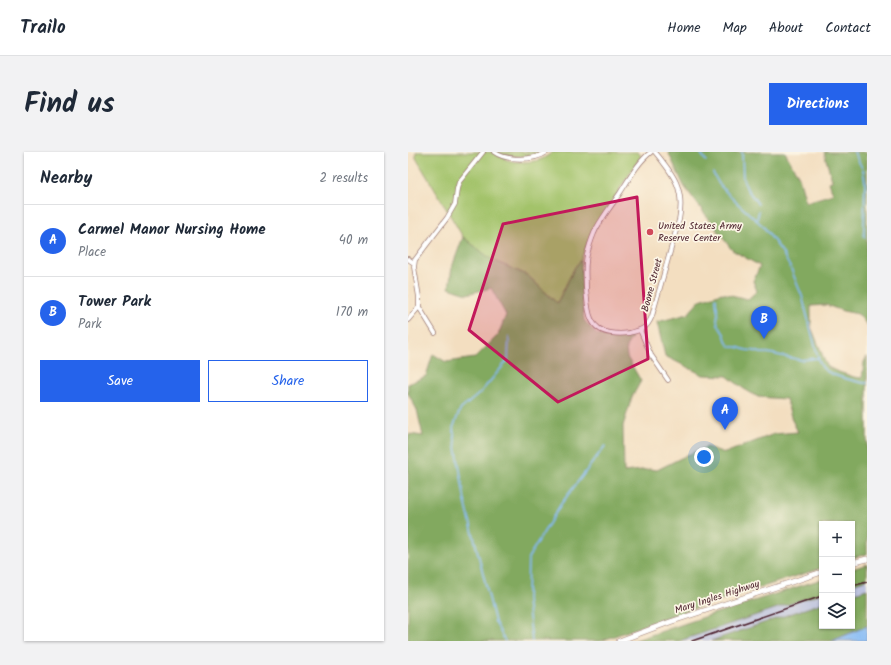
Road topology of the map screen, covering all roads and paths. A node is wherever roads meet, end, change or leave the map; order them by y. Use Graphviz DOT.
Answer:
graph roads {
  1 [pos="483,152"];
  2 [pos="494,152"];
  3 [pos="547,152"];
  4 [pos="651,152"];
  5 [pos="655,152"];
  6 [pos="408,259"];
  7 [pos="414,263"];
  8 [pos="419,307"];
  9 [pos="408,320"];
  10 [pos="640,330"];
  11 [pos="435,333"];
  12 [pos="668,380"];
  13 [pos="867,559"];
  14 [pos="855,562"];
  15 [pos="819,573"];
  16 [pos="619,641"];
  1 -- 7 [label="street"];
  2 -- 3 [label="street"];
  4 -- 10 [label="street"];
  5 -- 10 [label="street, Boone Street"];
  6 -- 7 [label="street"];
  7 -- 8 [label="street"];
  8 -- 9 [label="street"];
  8 -- 11 [label="street"];
  10 -- 12 [label="street"];
  13 -- 14 [label="street"];
  15 -- 16 [label="street, Mary Ingles Highway"];
}
